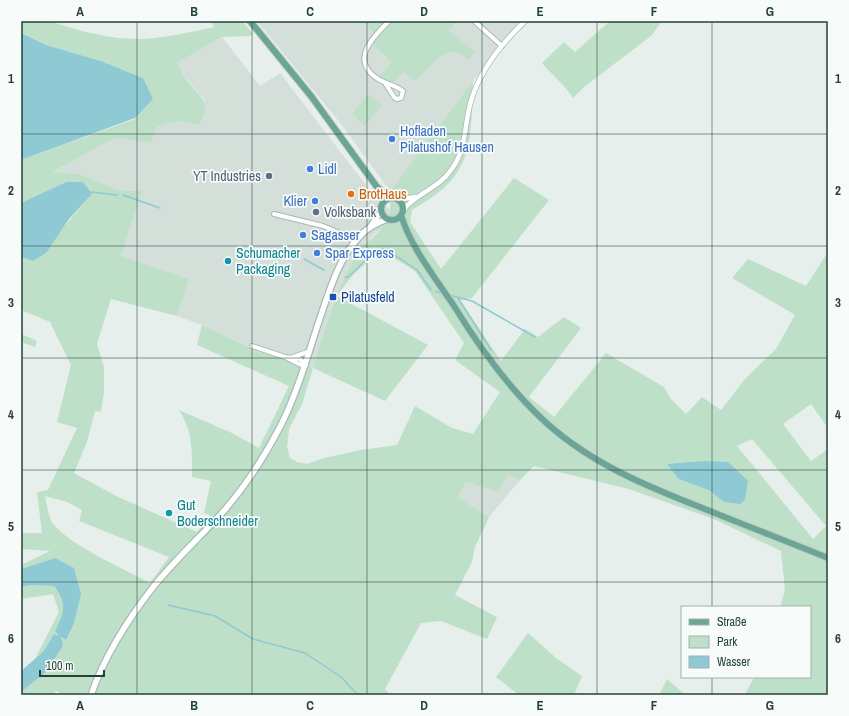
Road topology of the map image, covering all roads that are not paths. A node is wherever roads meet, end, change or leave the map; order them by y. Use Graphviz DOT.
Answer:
graph roads {
  1 [pos="250,21"];
  2 [pos="389,21"];
  3 [pos="474,21"];
  4 [pos="525,21"];
  5 [pos="502,46"];
  6 [pos="385,83"];
  7 [pos="377,187"];
  8 [pos="416,196"];
  9 [pos="391,198"];
  10 [pos="398,200"];
  11 [pos="383,204"];
  12 [pos="381,211"];
  13 [pos="402,213"];
  14 [pos="274,214"];
  15 [pos="387,219"];
  16 [pos="394,220"];
  17 [pos="369,227"];
  18 [pos="409,234"];
  19 [pos="356,240"];
  20 [pos="252,346"];
  21 [pos="310,351"];
  22 [pos="285,357"];
  23 [pos="292,357"];
  24 [pos="305,366"];
  25 [pos="828,558"];
  26 [pos="91,695"];
  1 -- 7 [label="main road"];
  2 -- 6 [label="street"];
  3 -- 5 [label="street"];
  4 -- 5 [label="street"];
  5 -- 8 [label="street"];
  6 -- 6 [label="street"];
  7 -- 9 [label="main road"];
  7 -- 11 [label="main road"];
  8 -- 10 [label="street"];
  8 -- 13 [label="street"];
  9 -- 10 [label="main road"];
  9 -- 11 [label="main road"];
  10 -- 13 [label="main road"];
  11 -- 12 [label="main road"];
  12 -- 15 [label="main road"];
  12 -- 17 [label="main road"];
  13 -- 16 [label="main road"];
  13 -- 18 [label="main road"];
  14 -- 19 [label="street"];
  15 -- 16 [label="main road"];
  15 -- 17 [label="main road"];
  16 -- 18 [label="main road"];
  17 -- 19 [label="main road"];
  18 -- 25 [label="main road"];
  19 -- 21 [label="main road"];
  20 -- 22 [label="street"];
  21 -- 23 [label="street"];
  21 -- 24 [label="main road"];
  22 -- 23 [label="street"];
  22 -- 24 [label="street"];
  23 -- 24 [label="street"];
  24 -- 26 [label="main road"];
}
